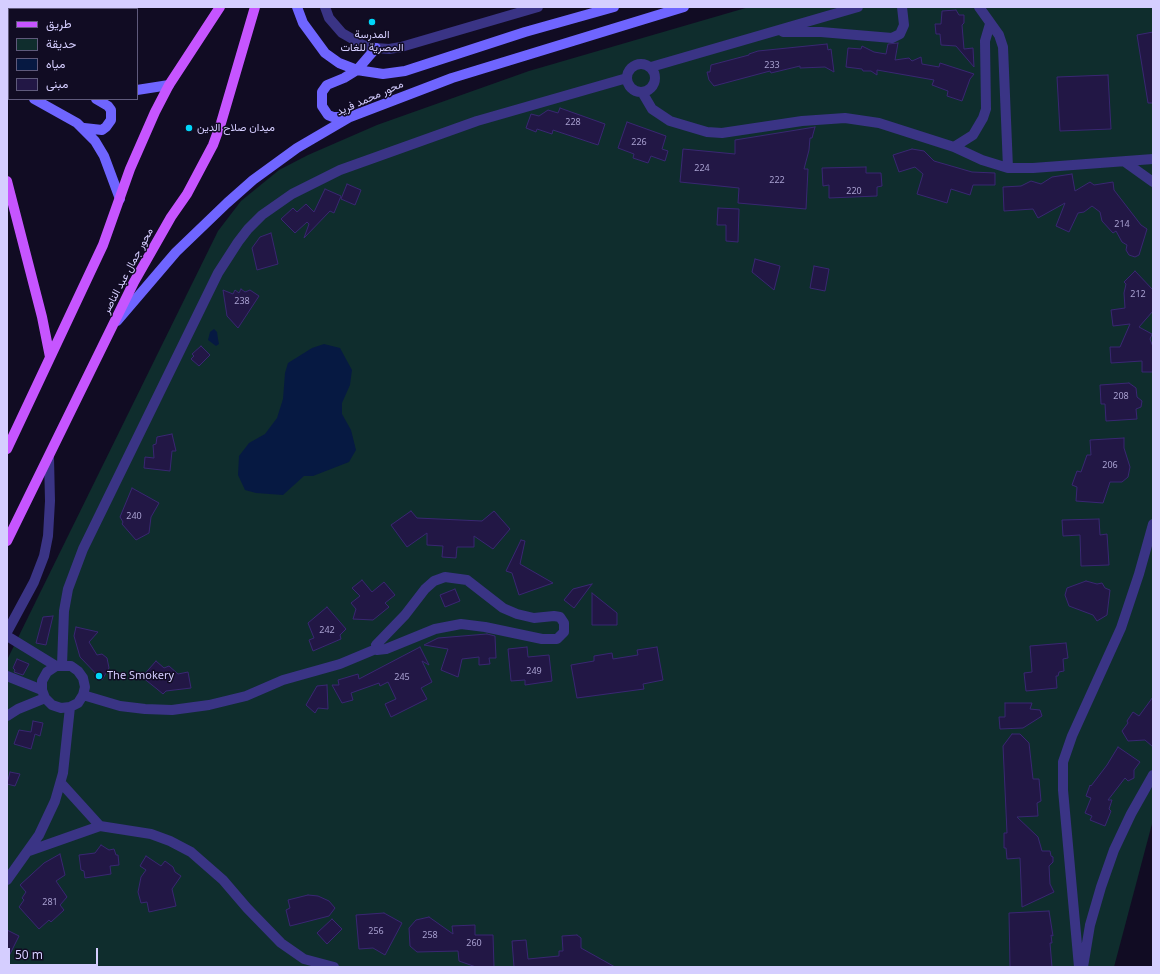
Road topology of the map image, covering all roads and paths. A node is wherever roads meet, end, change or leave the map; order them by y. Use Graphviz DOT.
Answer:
graph roads {
  1 [pos="220,7"];
  2 [pos="255,7"];
  3 [pos="297,7"];
  4 [pos="325,7"];
  5 [pos="538,7"];
  6 [pos="614,7"];
  7 [pos="684,7"];
  8 [pos="858,7"];
  9 [pos="902,7"];
  10 [pos="979,7"];
  11 [pos="990,24"];
  12 [pos="771,33"];
  13 [pos="376,48"];
  14 [pos="652,67"];
  15 [pos="357,70"];
  16 [pos="627,78"];
  17 [pos="169,85"];
  18 [pos="138,90"];
  19 [pos="642,92"];
  20 [pos="36,100"];
  21 [pos="98,100"];
  22 [pos="350,117"];
  23 [pos="84,128"];
  24 [pos="954,147"];
  25 [pos="1153,160"];
  26 [pos="1125,162"];
  27 [pos="1008,168"];
  28 [pos="7,182"];
  29 [pos="1153,182"];
  30 [pos="120,199"];
  31 [pos="110,330"];
  32 [pos="50,357"];
  33 [pos="7,449"];
  34 [pos="49,458"];
  35 [pos="1153,524"];
  36 [pos="7,541"];
  37 [pos="7,632"];
  38 [pos="7,636"];
  39 [pos="376,649"];
  40 [pos="59,665"];
  41 [pos="7,676"];
  42 [pos="44,694"];
  43 [pos="83,696"];
  44 [pos="70,707"];
  45 [pos="7,716"];
  46 [pos="1153,776"];
  47 [pos="61,783"];
  48 [pos="100,826"];
  49 [pos="30,851"];
  50 [pos="7,880"];
  51 [pos="334,967"];
  52 [pos="1079,967"];
  53 [pos="1083,967"];
  1 -- 17 [label="main road"];
  2 -- 31 [label="main road, محور جمال عبد الناصر"];
  3 -- 15 [label="main road, محور محمد فريد"];
  4 -- 13 [label="street"];
  5 -- 13 [label="street"];
  6 -- 15 [label="main road, محور محمد فريد"];
  7 -- 22 [label="main road, محور محمد فريد"];
  8 -- 12 [label="street"];
  9 -- 12 [label="street"];
  10 -- 11 [label="street"];
  11 -- 24 [label="street"];
  11 -- 27 [label="street"];
  12 -- 14 [label="street"];
  13 -- 15 [label="main road"];
  14 -- 16 [label="street"];
  14 -- 19 [label="street"];
  15 -- 22 [label="main road"];
  16 -- 19 [label="street"];
  16 -- 40 [label="street"];
  17 -- 18 [label="main road"];
  17 -- 30 [label="main road"];
  19 -- 24 [label="street"];
  20 -- 23 [label="main road"];
  21 -- 23 [label="main road"];
  22 -- 31 [label="main road, محور محمد فريد"];
  23 -- 30 [label="main road"];
  24 -- 27 [label="street"];
  25 -- 26 [label="street"];
  26 -- 27 [label="street"];
  26 -- 29 [label="street"];
  28 -- 32 [label="main road"];
  30 -- 32 [label="main road"];
  31 -- 34 [label="main road, محور جمال عبد الناصر"];
  32 -- 33 [label="main road"];
  34 -- 36 [label="main road, محور جمال عبد الناصر"];
  34 -- 37 [label="street"];
  35 -- 52 [label="street"];
  38 -- 40 [label="street"];
  39 -- 39 [label="street"];
  39 -- 43 [label="street"];
  40 -- 42 [label="street"];
  40 -- 43 [label="street"];
  41 -- 42 [label="street"];
  42 -- 44 [label="street"];
  42 -- 45 [label="street"];
  43 -- 44 [label="street"];
  44 -- 47 [label="street"];
  46 -- 53 [label="street"];
  47 -- 48 [label="street"];
  47 -- 49 [label="street"];
  48 -- 49 [label="street"];
  48 -- 51 [label="street"];
  49 -- 50 [label="street"];
}
